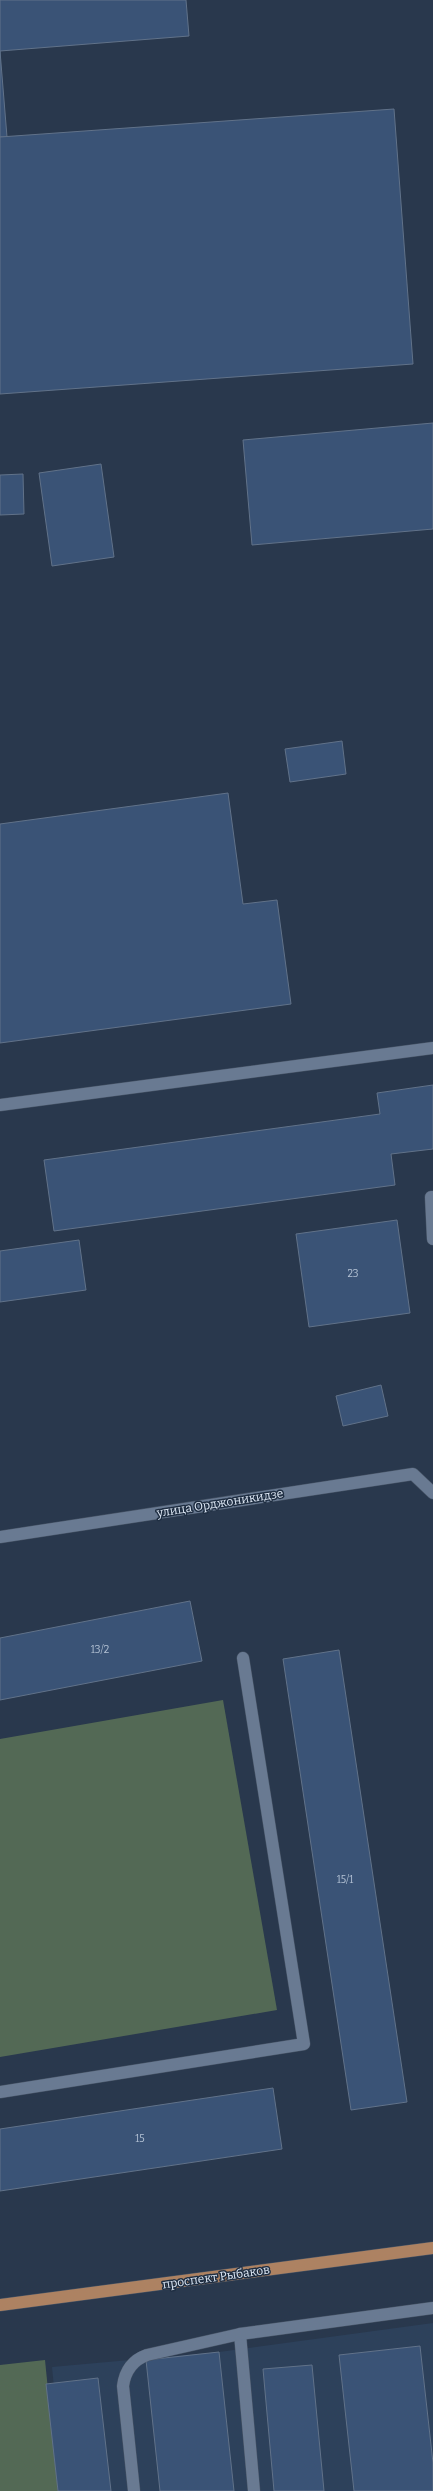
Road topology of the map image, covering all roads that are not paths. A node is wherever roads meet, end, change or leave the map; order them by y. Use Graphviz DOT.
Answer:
graph roads {
  1 [pos="433,1048"];
  2 [pos="0,1105"];
  3 [pos="433,1197"];
  4 [pos="433,1239"];
  5 [pos="433,1493"];
  6 [pos="0,1537"];
  7 [pos="243,1658"];
  8 [pos="0,2092"];
  9 [pos="433,2248"];
  10 [pos="0,2305"];
  11 [pos="433,2308"];
  12 [pos="240,2334"];
  13 [pos="134,2491"];
  14 [pos="254,2491"];
  1 -- 2 [label="street"];
  3 -- 4 [label="street"];
  5 -- 6 [label="street, улица Орджоникидзе"];
  7 -- 8 [label="street"];
  9 -- 10 [label="main road, проспект Рыбаков"];
  11 -- 12 [label="street"];
  12 -- 13 [label="street"];
  12 -- 14 [label="street"];
}
